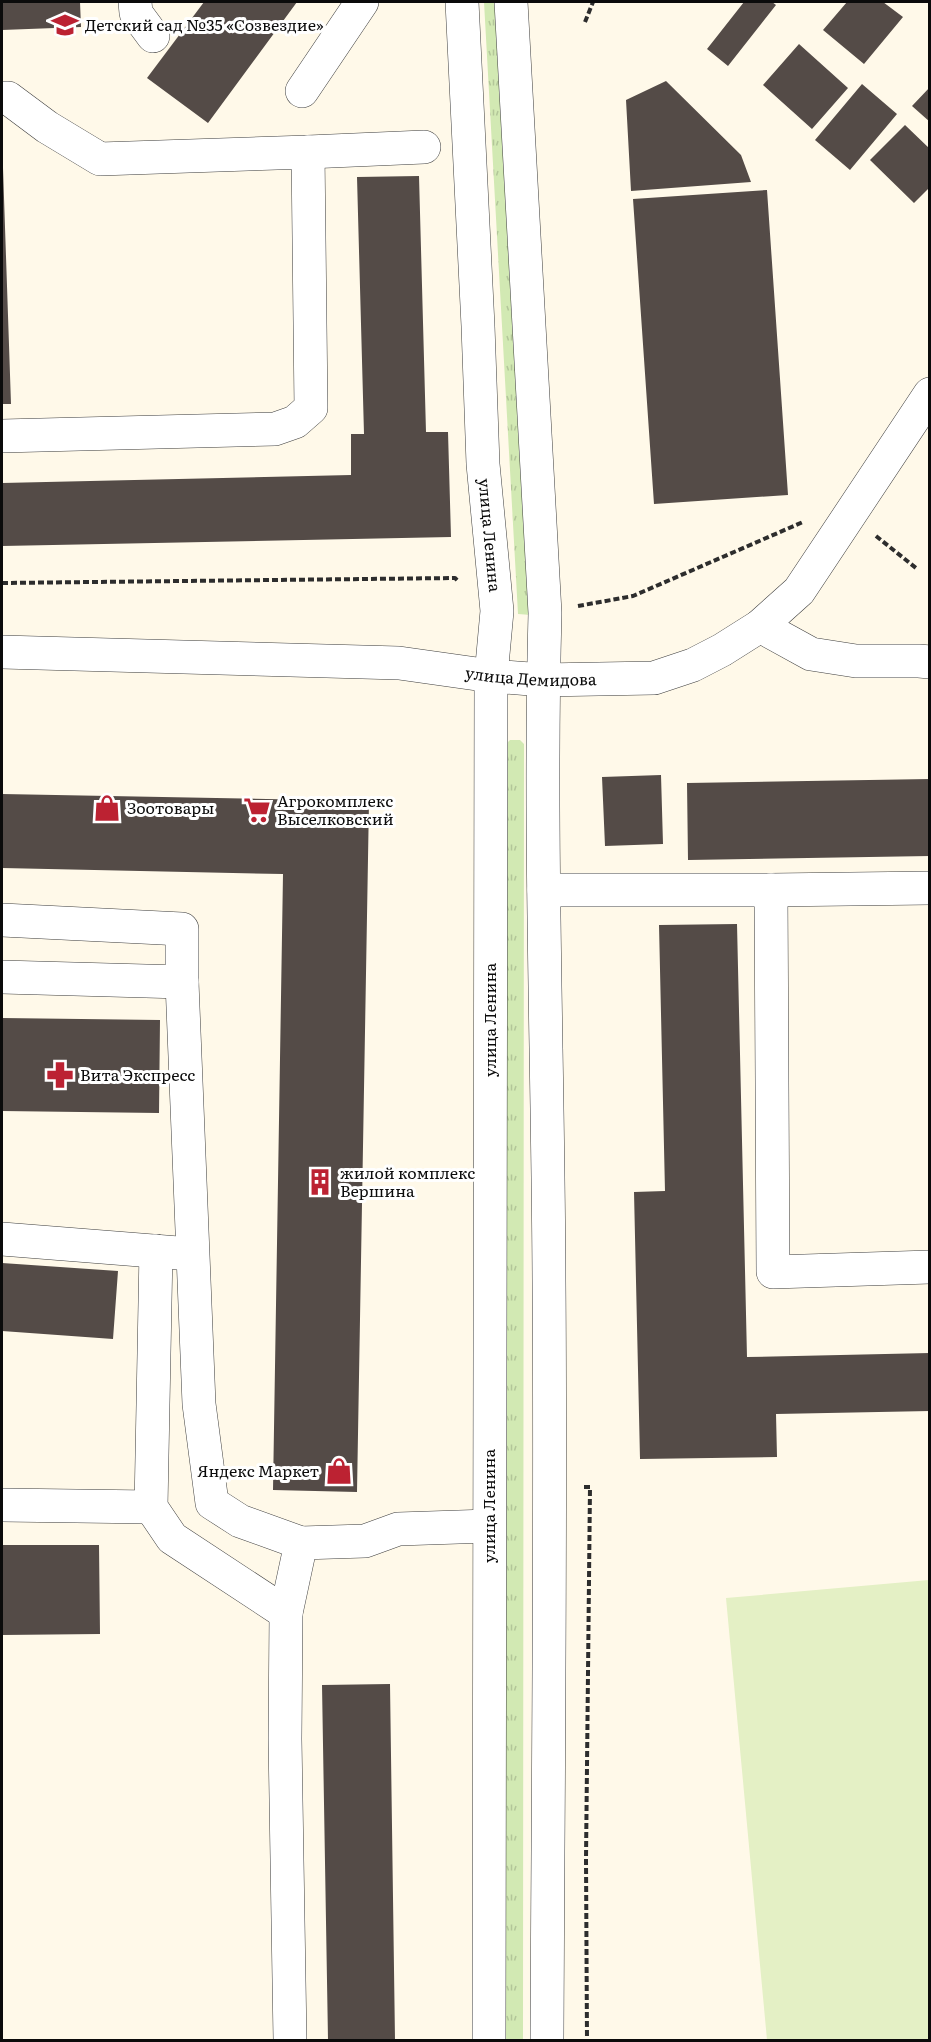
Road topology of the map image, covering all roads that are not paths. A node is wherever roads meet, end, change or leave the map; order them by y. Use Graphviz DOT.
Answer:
graph roads {
  1 [pos="362,2"];
  2 [pos="462,2"];
  3 [pos="511,2"];
  4 [pos="302,91"];
  5 [pos="2,98"];
  6 [pos="424,147"];
  7 [pos="308,152"];
  8 [pos="930,394"];
  9 [pos="2,436"];
  10 [pos="760,626"];
  11 [pos="2,652"];
  12 [pos="930,662"];
  13 [pos="491,676"];
  14 [pos="543,680"];
  15 [pos="930,888"];
  16 [pos="544,890"];
  17 [pos="771,890"];
  18 [pos="2,920"];
  19 [pos="2,977"];
  20 [pos="182,982"];
  21 [pos="2,1239"];
  22 [pos="156,1251"];
  23 [pos="192,1254"];
  24 [pos="930,1267"];
  25 [pos="2,1505"];
  26 [pos="151,1507"];
  27 [pos="489,1526"];
  28 [pos="302,1543"];
  29 [pos="286,1613"];
  30 [pos="290,2040"];
  31 [pos="489,2040"];
  32 [pos="547,2040"];
  1 -- 4 [label="street"];
  2 -- 13 [label="street, улица Ленина"];
  3 -- 14 [label="street"];
  5 -- 7 [label="street"];
  6 -- 7 [label="street"];
  7 -- 9 [label="street"];
  8 -- 10 [label="street, улица Демидова"];
  10 -- 12 [label="street"];
  10 -- 14 [label="street, улица Демидова"];
  11 -- 13 [label="street, улица Демидова"];
  13 -- 14 [label="street, улица Демидова"];
  13 -- 27 [label="street, улица Ленина"];
  14 -- 16 [label="street"];
  15 -- 17 [label="street"];
  16 -- 17 [label="street"];
  16 -- 32 [label="street"];
  17 -- 24 [label="street"];
  18 -- 20 [label="street"];
  19 -- 20 [label="street"];
  20 -- 23 [label="street"];
  21 -- 22 [label="street"];
  22 -- 23 [label="street"];
  22 -- 26 [label="street"];
  23 -- 28 [label="street"];
  25 -- 26 [label="street"];
  26 -- 29 [label="street"];
  27 -- 28 [label="street"];
  27 -- 31 [label="street, улица Ленина"];
  28 -- 29 [label="street"];
  29 -- 30 [label="street"];
}
